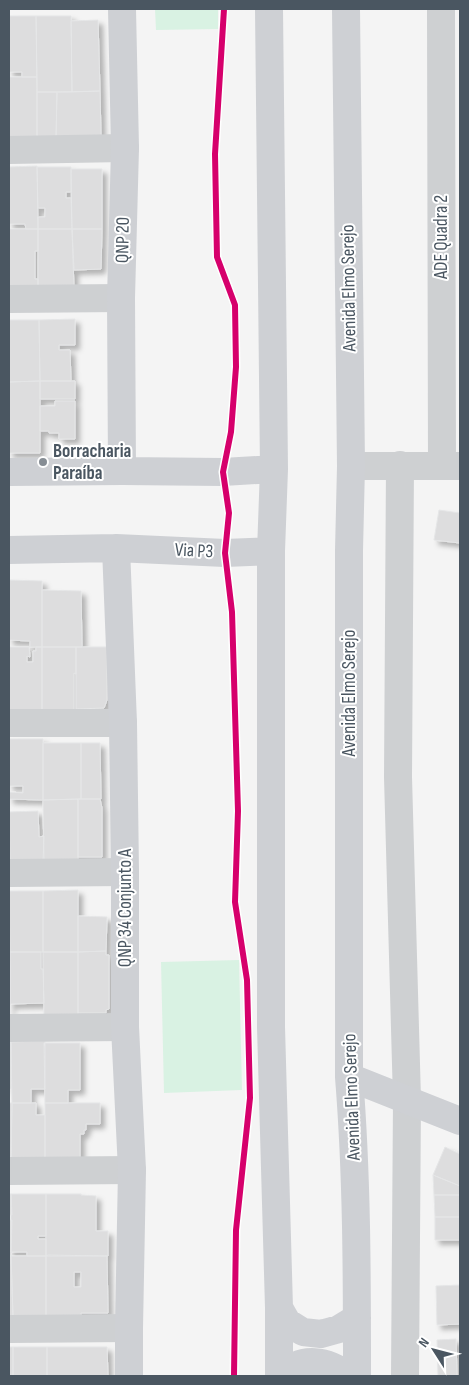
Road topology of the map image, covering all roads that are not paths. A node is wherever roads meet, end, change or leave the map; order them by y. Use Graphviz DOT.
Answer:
graph roads {
  1 [pos="122,9"];
  2 [pos="269,9"];
  3 [pos="346,9"];
  4 [pos="441,9"];
  5 [pos="125,148"];
  6 [pos="9,150"];
  7 [pos="121,298"];
  8 [pos="9,299"];
  9 [pos="400,465"];
  10 [pos="350,466"];
  11 [pos="451,466"];
  12 [pos="274,469"];
  13 [pos="122,471"];
  14 [pos="9,472"];
  15 [pos="116,548"];
  16 [pos="9,550"];
  17 [pos="271,551"];
  18 [pos="9,723"];
  19 [pos="123,723"];
  20 [pos="125,872"];
  21 [pos="9,874"];
  22 [pos="125,1027"];
  23 [pos="9,1028"];
  24 [pos="349,1077"];
  25 [pos="407,1100"];
  26 [pos="460,1121"];
  27 [pos="132,1170"];
  28 [pos="9,1171"];
  29 [pos="279,1308"];
  30 [pos="357,1318"];
  31 [pos="128,1328"];
  32 [pos="9,1329"];
  33 [pos="129,1376"];
  34 [pos="278,1376"];
  35 [pos="283,1376"];
  36 [pos="347,1376"];
  37 [pos="357,1376"];
  38 [pos="405,1376"];
  1 -- 5 [label="main road, QNP 20"];
  2 -- 12 [label="main road"];
  3 -- 10 [label="main road, Avenida Elmo Serejo"];
  4 -- 11 [label="street, ADE Quadra 2"];
  5 -- 6 [label="street"];
  5 -- 7 [label="main road, QNP 20"];
  7 -- 8 [label="street"];
  7 -- 13 [label="main road, QNP 20"];
  9 -- 10 [label="street, ADE Quadra 2"];
  9 -- 11 [label="street, ADE Quadra 2"];
  9 -- 25 [label="street"];
  10 -- 24 [label="main road, Avenida Elmo Serejo"];
  12 -- 13 [label="main road"];
  12 -- 17 [label="main road"];
  13 -- 14 [label="main road"];
  15 -- 16 [label="main road"];
  15 -- 17 [label="main road, Via P3"];
  15 -- 19 [label="main road, QNP 34 Conjunto A"];
  17 -- 29 [label="main road"];
  18 -- 19 [label="street"];
  19 -- 20 [label="main road, QNP 34 Conjunto A"];
  20 -- 21 [label="street"];
  20 -- 22 [label="main road, QNP 34 Conjunto A"];
  22 -- 23 [label="street"];
  22 -- 27 [label="main road, QNP 34 Conjunto A"];
  24 -- 25 [label="main road"];
  24 -- 30 [label="main road, Avenida Elmo Serejo"];
  25 -- 26 [label="main road"];
  25 -- 38 [label="street"];
  27 -- 28 [label="street"];
  27 -- 31 [label="main road, QNP 34 Conjunto A"];
  29 -- 30 [label="main road"];
  29 -- 34 [label="main road"];
  30 -- 37 [label="main road, Avenida Elmo Serejo"];
  31 -- 32 [label="street"];
  31 -- 33 [label="main road, QNP 34 Conjunto A"];
  35 -- 36 [label="main road"];
}
